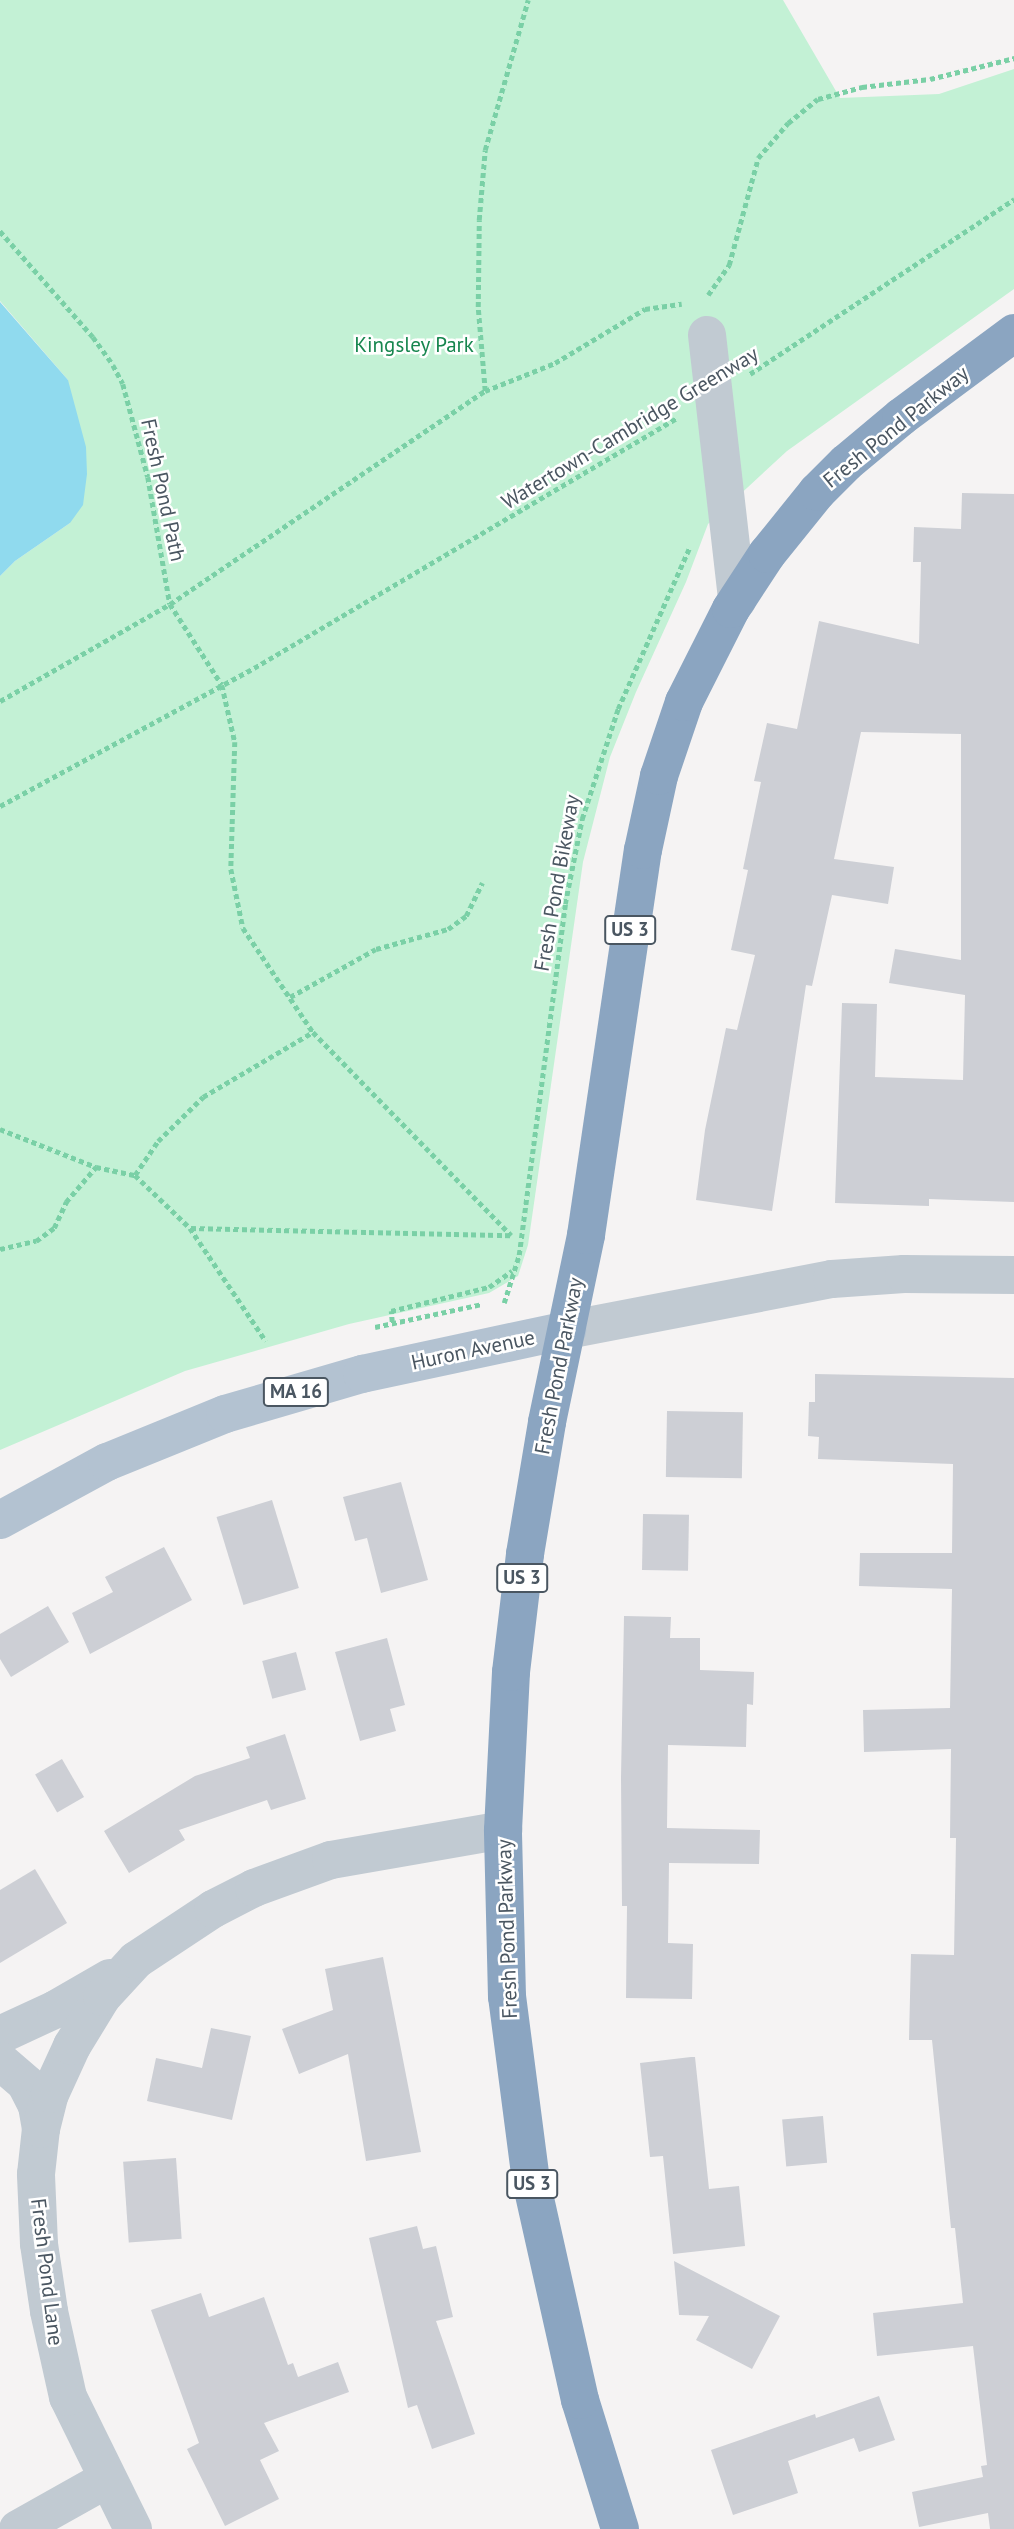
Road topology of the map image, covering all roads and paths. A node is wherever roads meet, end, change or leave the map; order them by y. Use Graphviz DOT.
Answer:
graph roads {
  1 [pos="528,0"];
  2 [pos="1014,58"];
  3 [pos="1014,199"];
  4 [pos="0,231"];
  5 [pos="683,304"];
  6 [pos="697,313"];
  7 [pos="1014,333"];
  8 [pos="743,378"];
  9 [pos="485,391"];
  10 [pos="685,414"];
  11 [pos="691,542"];
  12 [pos="737,600"];
  13 [pos="170,604"];
  14 [pos="222,685"];
  15 [pos="0,701"];
  16 [pos="0,806"];
  17 [pos="482,883"];
  18 [pos="289,998"];
  19 [pos="313,1032"];
  20 [pos="0,1129"];
  21 [pos="96,1167"];
  22 [pos="135,1175"];
  23 [pos="190,1228"];
  24 [pos="0,1249"];
  25 [pos="1014,1275"];
  26 [pos="392,1322"];
  27 [pos="567,1330"];
  28 [pos="267,1341"];
  29 [pos="0,1520"];
  30 [pos="503,1830"];
  31 [pos="136,1960"];
  32 [pos="0,2035"];
  33 [pos="0,2062"];
  34 [pos="41,2129"];
  35 [pos="107,2479"];
  36 [pos="20,2528"];
  37 [pos="133,2529"];
  38 [pos="620,2529"];
  1 -- 9 [label="path"];
  2 -- 6 [label="path"];
  3 -- 8 [label="path, Watertown-Cambridge Greenway"];
  4 -- 13 [label="path, Fresh Pond Path"];
  5 -- 6 [label="path"];
  5 -- 6 [label="path"];
  5 -- 9 [label="path"];
  6 -- 12 [label="street"];
  7 -- 12 [label="highway, Fresh Pond Parkway / US 3"];
  9 -- 13 [label="path"];
  10 -- 14 [label="path, Watertown-Cambridge Greenway"];
  11 -- 26 [label="path, Fresh Pond Bikeway"];
  12 -- 27 [label="highway, Fresh Pond Parkway / US 3"];
  13 -- 14 [label="path"];
  13 -- 15 [label="path"];
  14 -- 16 [label="path, Watertown-Cambridge Greenway"];
  14 -- 18 [label="path"];
  17 -- 18 [label="path"];
  18 -- 19 [label="path"];
  19 -- 22 [label="path"];
  19 -- 23 [label="path"];
  20 -- 21 [label="path"];
  21 -- 22 [label="path"];
  21 -- 24 [label="path"];
  22 -- 23 [label="path"];
  23 -- 28 [label="path"];
  25 -- 27 [label="street, Huron Avenue"];
  27 -- 29 [label="main road, Huron Avenue / MA 16"];
  27 -- 30 [label="highway, Fresh Pond Parkway / US 3"];
  30 -- 31 [label="street, Fresh Pond Lane"];
  30 -- 38 [label="highway, Fresh Pond Parkway / US 3"];
  31 -- 32 [label="street"];
  31 -- 34 [label="street, Fresh Pond Lane"];
  33 -- 34 [label="street"];
  34 -- 35 [label="street, Fresh Pond Lane"];
  35 -- 36 [label="street"];
  35 -- 37 [label="street, Fresh Pond Lane"];
}
